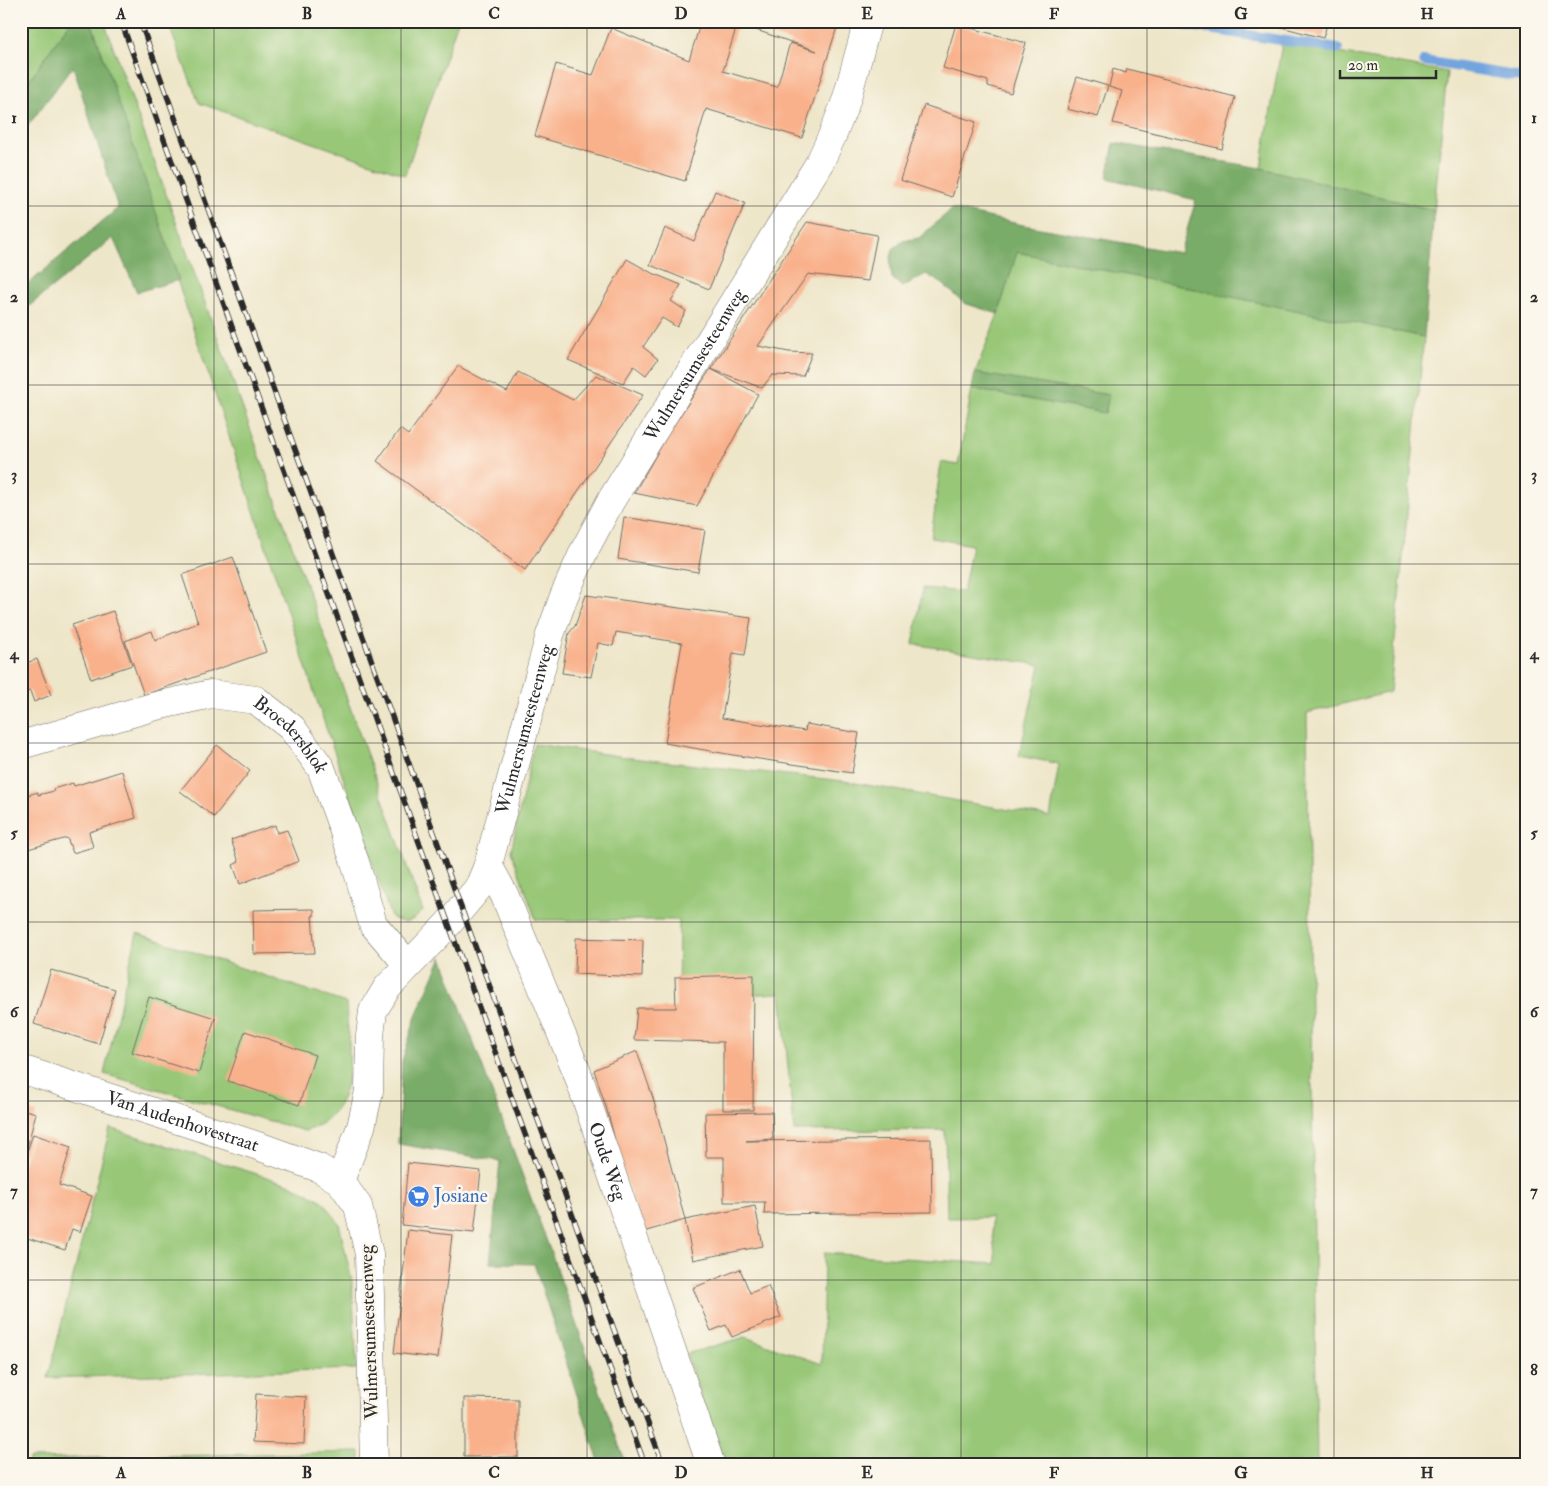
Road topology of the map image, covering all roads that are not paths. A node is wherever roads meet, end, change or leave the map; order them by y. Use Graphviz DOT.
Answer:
graph roads {
  1 [pos="868,21"];
  2 [pos="21,745"];
  3 [pos="488,865"];
  4 [pos="408,965"];
  5 [pos="21,1069"];
  6 [pos="340,1181"];
  7 [pos="374,1465"];
  8 [pos="711,1465"];
  1 -- 3 [label="street, Wulmersumsesteenweg"];
  2 -- 4 [label="street, Broedersblok"];
  3 -- 4 [label="street, Wulmersumsesteenweg"];
  3 -- 8 [label="street, Oude Weg"];
  4 -- 6 [label="street, Wulmersumsesteenweg"];
  5 -- 6 [label="street, Van Audenhovestraat"];
  6 -- 7 [label="street, Wulmersumsesteenweg"];
}
